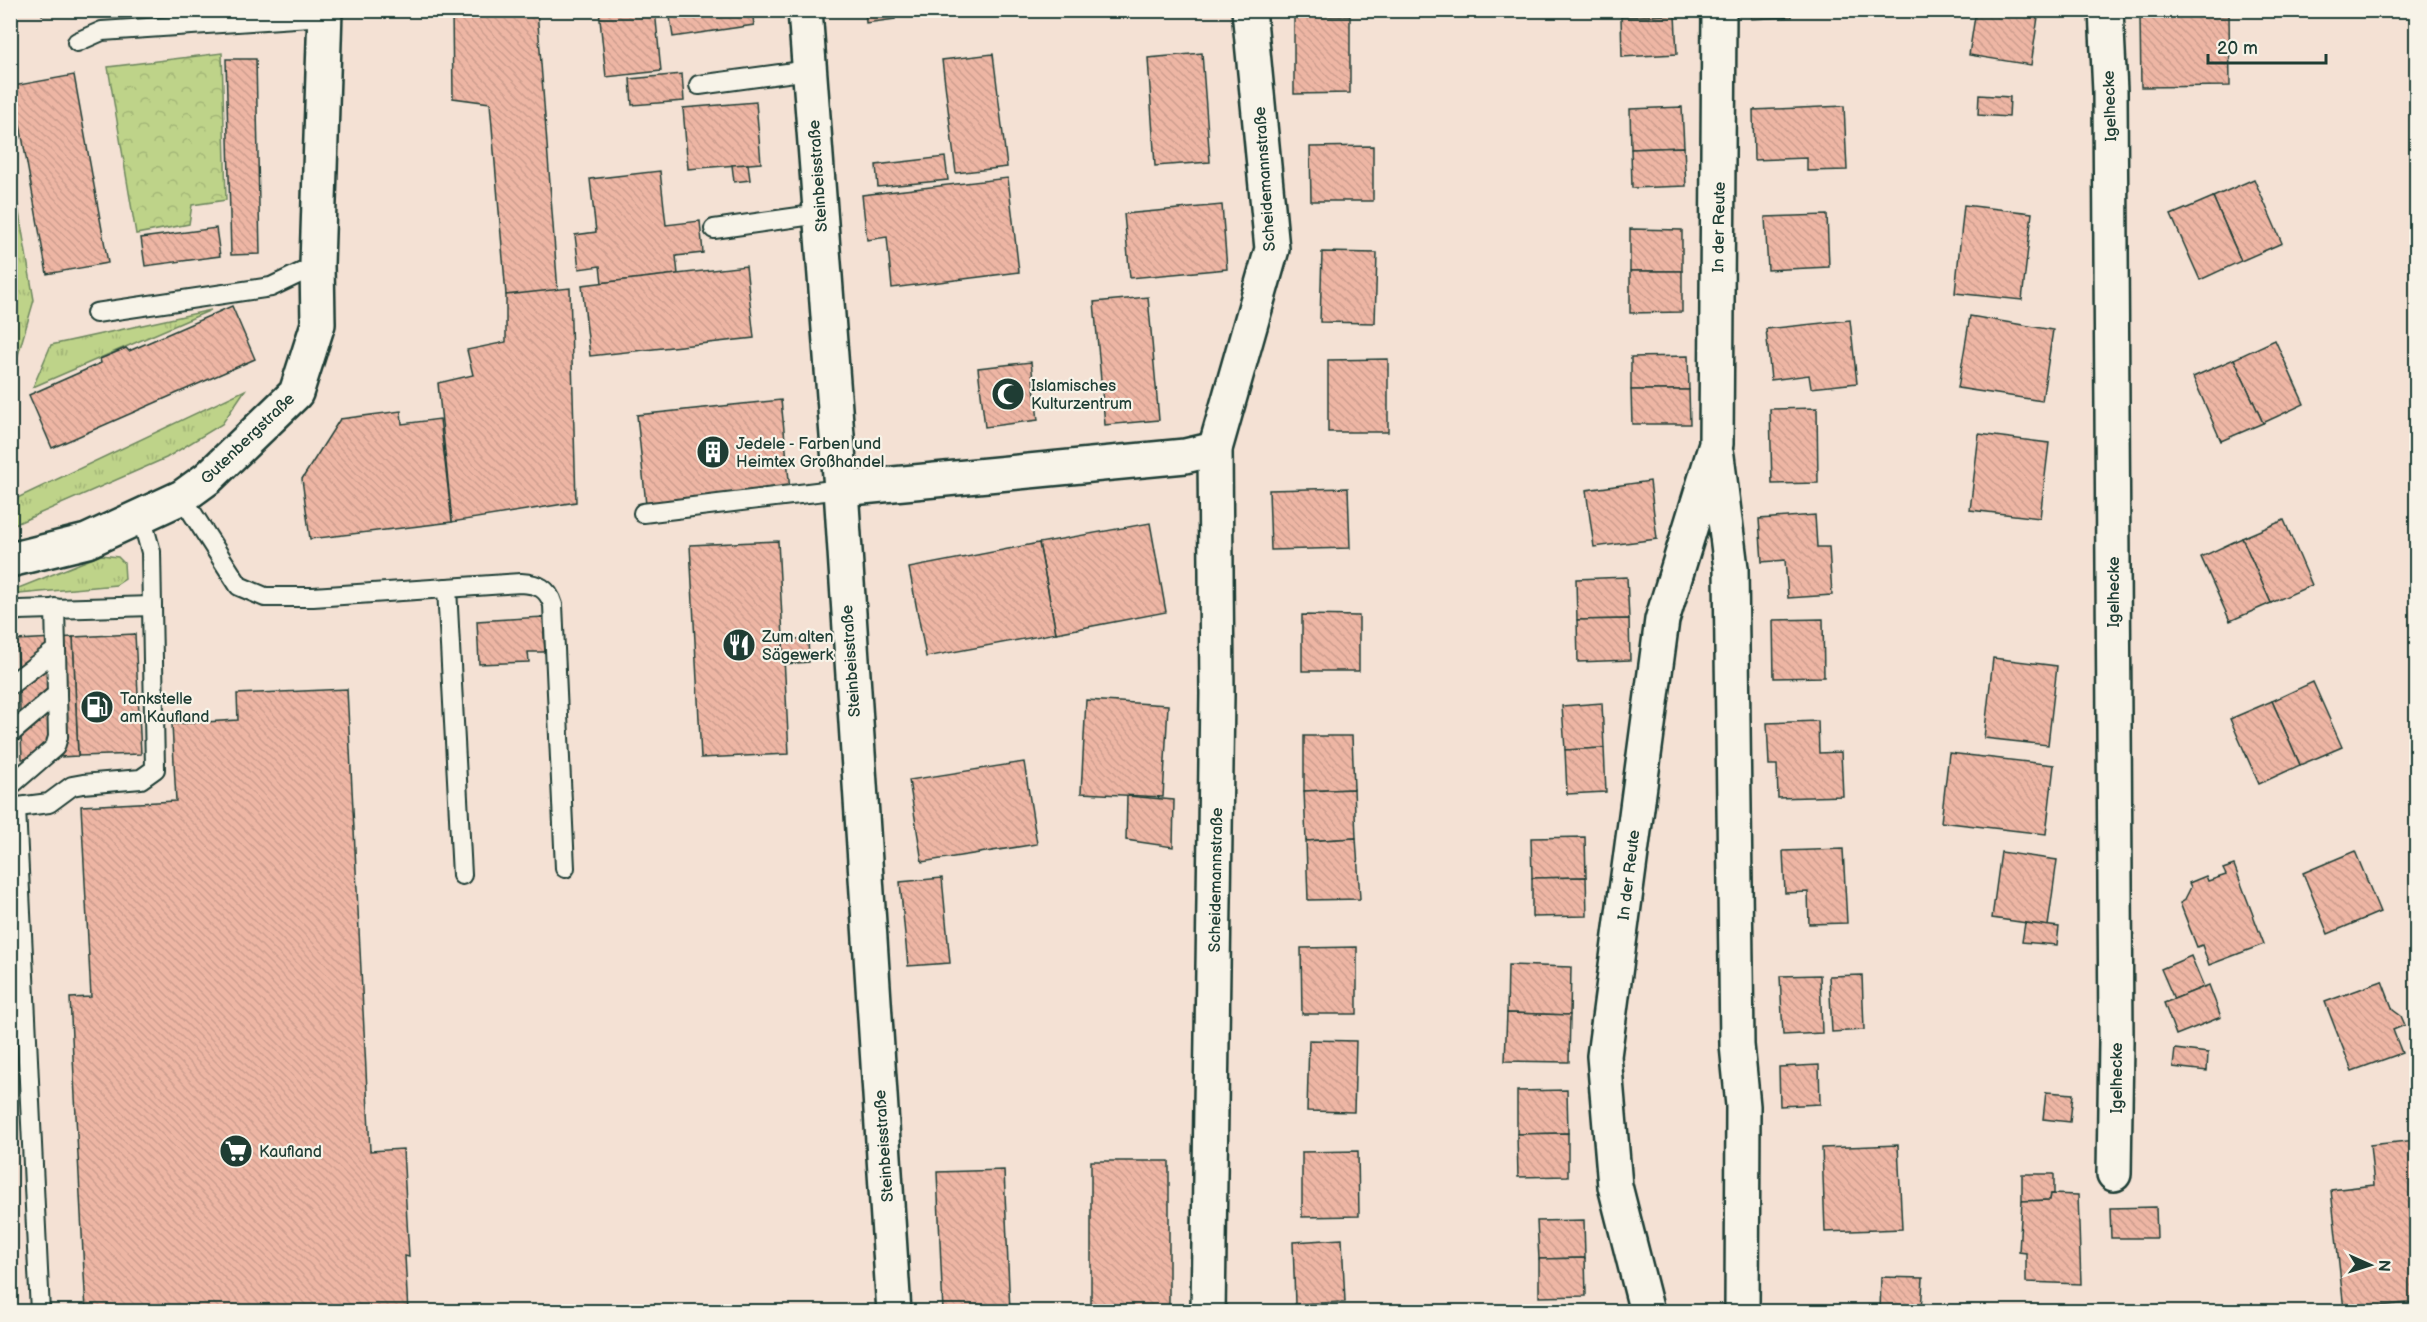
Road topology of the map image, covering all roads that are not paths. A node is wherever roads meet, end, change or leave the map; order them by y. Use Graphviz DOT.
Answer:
graph roads {
  1 [pos="805,10"];
  2 [pos="1249,10"];
  3 [pos="1719,10"];
  4 [pos="2106,10"];
  5 [pos="325,13"];
  6 [pos="77,42"];
  7 [pos="809,70"];
  8 [pos="699,85"];
  9 [pos="820,214"];
  10 [pos="714,229"];
  11 [pos="317,265"];
  12 [pos="96,313"];
  13 [pos="1716,444"];
  14 [pos="1215,449"];
  15 [pos="840,489"];
  16 [pos="182,497"];
  17 [pos="644,513"];
  18 [pos="141,516"];
  19 [pos="10,560"];
  20 [pos="447,588"];
  21 [pos="152,606"];
  22 [pos="55,609"];
  23 [pos="10,613"];
  24 [pos="56,650"];
  25 [pos="10,685"];
  26 [pos="57,694"];
  27 [pos="10,734"];
  28 [pos="10,786"];
  29 [pos="13,808"];
  30 [pos="565,868"];
  31 [pos="462,875"];
  32 [pos="2114,1174"];
  33 [pos="40,1311"];
  34 [pos="894,1311"];
  35 [pos="1208,1311"];
  36 [pos="1647,1311"];
  37 [pos="1742,1311"];
  1 -- 7 [label="street, Steinbeisstraße"];
  2 -- 14 [label="street, Scheidemannstraße"];
  3 -- 13 [label="street, In der Reute"];
  4 -- 32 [label="street, Igelhecke"];
  5 -- 6 [label="lane"];
  5 -- 11 [label="street, Gutenbergstraße"];
  7 -- 8 [label="lane"];
  7 -- 9 [label="street, Steinbeisstraße"];
  9 -- 10 [label="lane"];
  9 -- 15 [label="street, Steinbeisstraße"];
  11 -- 12 [label="lane"];
  11 -- 16 [label="street, Gutenbergstraße"];
  13 -- 36 [label="street, In der Reute"];
  13 -- 37 [label="street, In der Reute"];
  14 -- 15 [label="street"];
  14 -- 35 [label="street, Scheidemannstraße"];
  15 -- 17 [label="lane"];
  15 -- 34 [label="street, Steinbeisstraße"];
  16 -- 18 [label="street, Gutenbergstraße"];
  16 -- 20 [label="lane"];
  18 -- 19 [label="street, Gutenbergstraße"];
  18 -- 21 [label="lane"];
  20 -- 30 [label="lane"];
  20 -- 31 [label="lane"];
  21 -- 22 [label="lane"];
  21 -- 29 [label="lane"];
  22 -- 23 [label="lane"];
  22 -- 24 [label="lane"];
  24 -- 25 [label="lane"];
  24 -- 26 [label="lane"];
  26 -- 27 [label="lane"];
  26 -- 28 [label="lane"];
  29 -- 33 [label="lane"];
}
